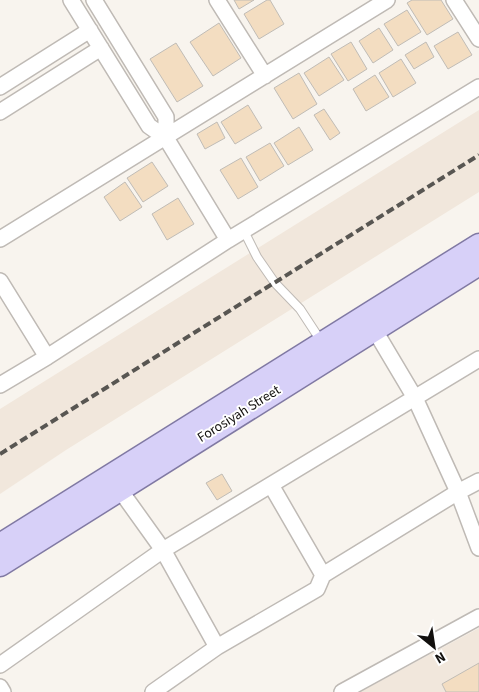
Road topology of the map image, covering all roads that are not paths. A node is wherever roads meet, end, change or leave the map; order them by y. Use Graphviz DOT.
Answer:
graph roads {
  1 [pos="71,0"];
  2 [pos="94,0"];
  3 [pos="217,0"];
  4 [pos="388,0"];
  5 [pos="454,0"];
  6 [pos="90,30"];
  7 [pos="479,39"];
  8 [pos="101,48"];
  9 [pos="265,76"];
  10 [pos="0,87"];
  11 [pos="479,87"];
  12 [pos="0,112"];
  13 [pos="166,138"];
  14 [pos="244,231"];
  15 [pos="0,239"];
  16 [pos="228,240"];
  17 [pos="479,245"];
  18 [pos="479,264"];
  19 [pos="0,281"];
  20 [pos="374,330"];
  21 [pos="322,343"];
  22 [pos="47,357"];
  23 [pos="479,359"];
  24 [pos="0,385"];
  25 [pos="415,398"];
  26 [pos="479,481"];
  27 [pos="271,485"];
  28 [pos="120,490"];
  29 [pos="458,492"];
  30 [pos="0,545"];
  31 [pos="479,548"];
  32 [pos="163,550"];
  33 [pos="0,565"];
  34 [pos="323,575"];
  35 [pos="479,617"];
  36 [pos="217,647"];
  37 [pos="0,665"];
  38 [pos="0,687"];
  39 [pos="3,692"];
  40 [pos="152,692"];
  41 [pos="342,692"];
  1 -- 6 [label="street"];
  2 -- 13 [label="street"];
  3 -- 9 [label="street"];
  4 -- 9 [label="street"];
  5 -- 7 [label="street"];
  6 -- 8 [label="street"];
  6 -- 10 [label="street"];
  8 -- 12 [label="street"];
  8 -- 13 [label="street"];
  9 -- 13 [label="street"];
  11 -- 14 [label="street"];
  13 -- 15 [label="street"];
  13 -- 16 [label="street"];
  14 -- 16 [label="street"];
  14 -- 21 [label="lane"];
  16 -- 22 [label="street"];
  17 -- 21 [label="main road, Forosiyah Street"];
  18 -- 20 [label="main road, Forosiyah Street"];
  19 -- 22 [label="street"];
  20 -- 25 [label="street"];
  20 -- 28 [label="main road, Forosiyah Street"];
  21 -- 30 [label="main road, Forosiyah Street"];
  22 -- 24 [label="street"];
  23 -- 25 [label="street"];
  25 -- 27 [label="street"];
  25 -- 29 [label="street"];
  26 -- 29 [label="street"];
  27 -- 32 [label="street"];
  27 -- 34 [label="street"];
  28 -- 32 [label="street"];
  28 -- 33 [label="main road, Forosiyah Street"];
  29 -- 31 [label="street"];
  29 -- 34 [label="street"];
  32 -- 36 [label="street"];
  32 -- 37 [label="street"];
  34 -- 36 [label="street"];
  35 -- 41 [label="street"];
  36 -- 40 [label="street"];
  38 -- 39 [label="street"];
}
